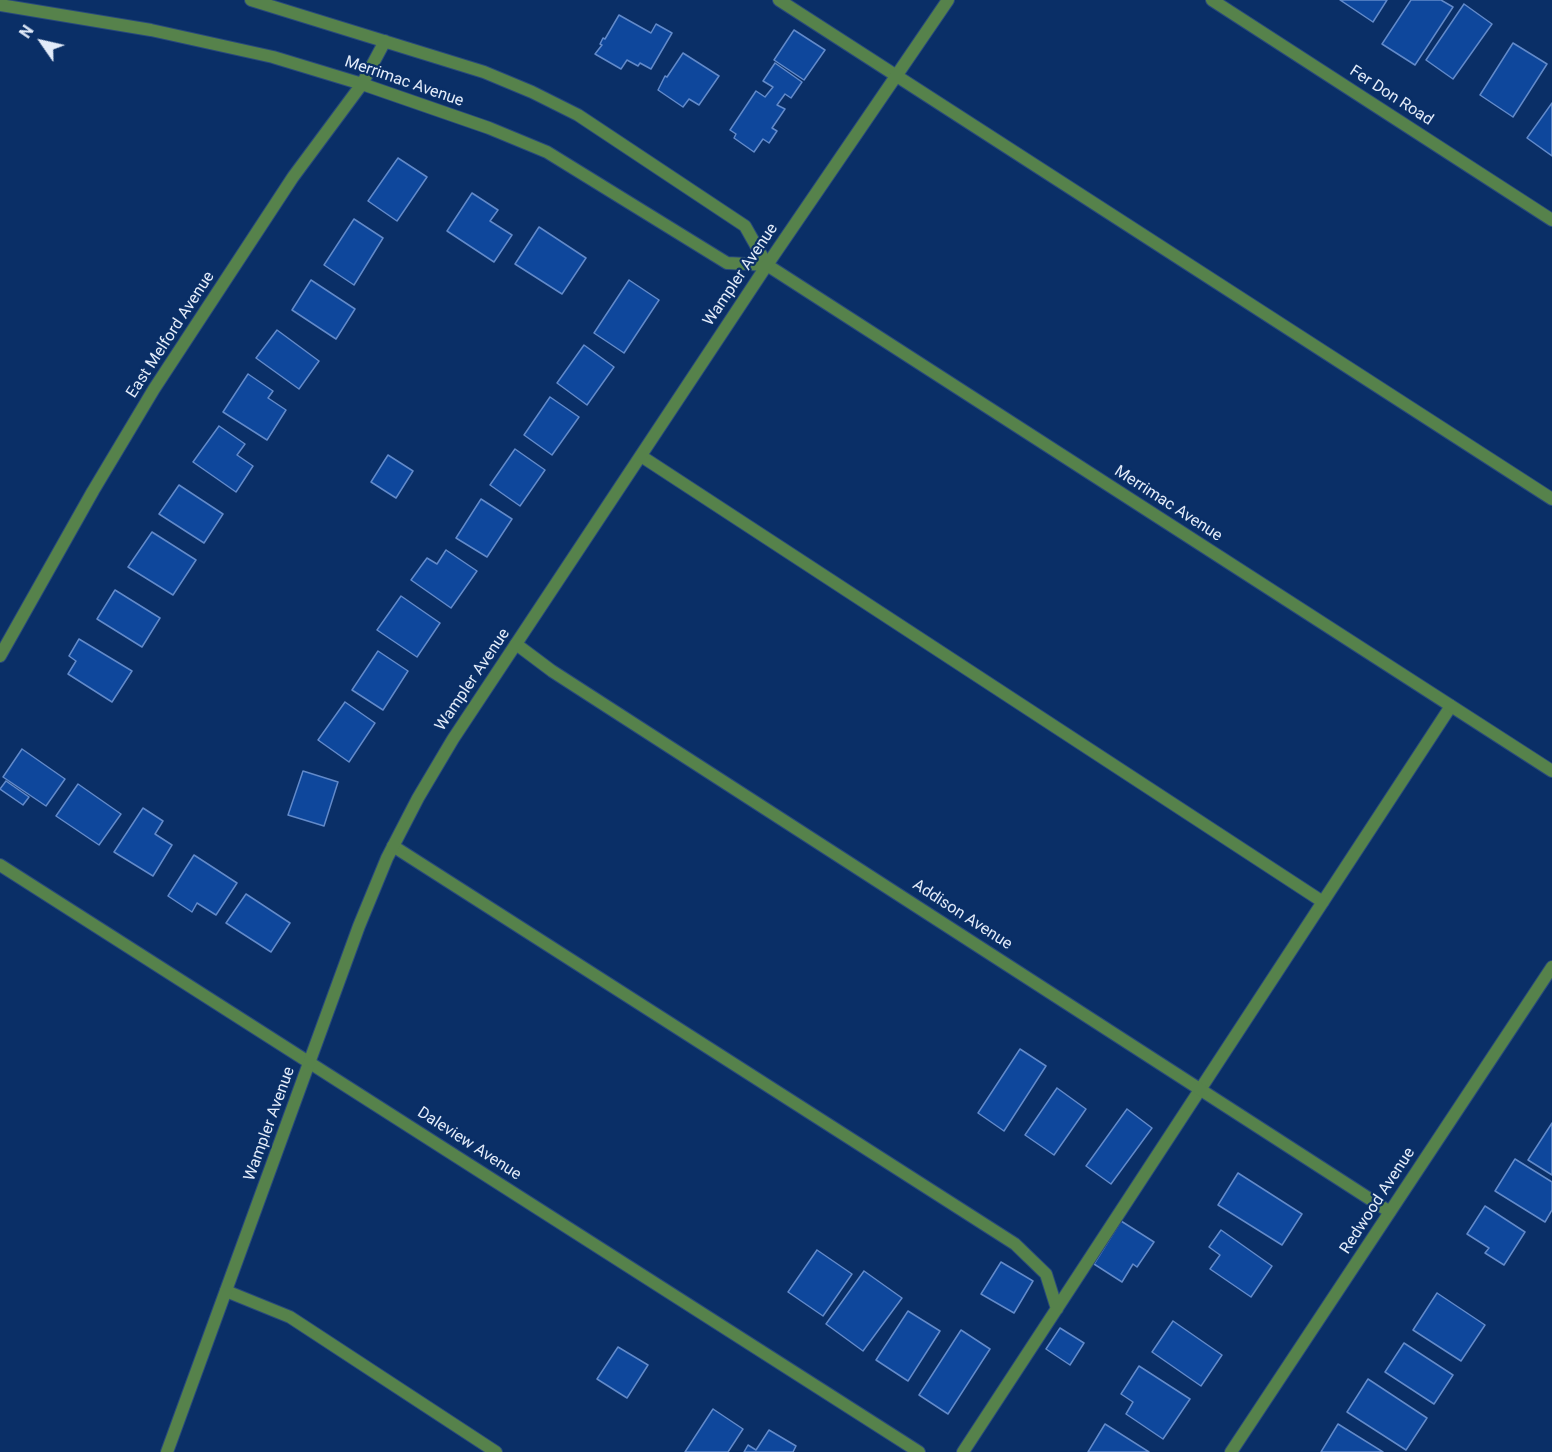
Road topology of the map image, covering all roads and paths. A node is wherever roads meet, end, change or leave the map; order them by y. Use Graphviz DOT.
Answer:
graph roads {
  1 [pos="251,0"];
  2 [pos="779,0"];
  3 [pos="948,0"];
  4 [pos="1212,0"];
  5 [pos="0,5"];
  6 [pos="385,41"];
  7 [pos="896,77"];
  8 [pos="362,84"];
  9 [pos="1552,220"];
  10 [pos="767,265"];
  11 [pos="641,456"];
  12 [pos="1552,499"];
  13 [pos="516,644"];
  14 [pos="0,656"];
  15 [pos="1451,706"];
  16 [pos="1552,771"];
  17 [pos="393,846"];
  18 [pos="0,865"];
  19 [pos="1323,902"];
  20 [pos="1552,967"];
  21 [pos="310,1062"];
  22 [pos="1201,1089"];
  23 [pos="1390,1212"];
  24 [pos="225,1292"];
  25 [pos="1057,1309"];
  26 [pos="167,1452"];
  27 [pos="496,1452"];
  28 [pos="919,1452"];
  29 [pos="963,1452"];
  30 [pos="1231,1452"];
  1 -- 6 [label="street, Merrimac Avenue"];
  2 -- 7 [label="street"];
  3 -- 7 [label="street, Wampler Avenue"];
  4 -- 9 [label="street, Fer Don Road"];
  5 -- 8 [label="street, Merrimac Avenue"];
  6 -- 8 [label="street, East Melford Avenue"];
  6 -- 10 [label="street, Merrimac Avenue"];
  7 -- 10 [label="street, Wampler Avenue"];
  7 -- 12 [label="street"];
  8 -- 10 [label="street, Merrimac Avenue"];
  8 -- 14 [label="street, East Melford Avenue"];
  10 -- 11 [label="street, Wampler Avenue"];
  10 -- 15 [label="street, Merrimac Avenue"];
  11 -- 13 [label="street, Wampler Avenue"];
  11 -- 19 [label="street"];
  13 -- 17 [label="street, Wampler Avenue"];
  13 -- 22 [label="street, Addison Avenue"];
  15 -- 16 [label="street, Merrimac Avenue"];
  15 -- 19 [label="street"];
  17 -- 21 [label="street, Wampler Avenue"];
  17 -- 25 [label="street"];
  18 -- 21 [label="street, Daleview Avenue"];
  19 -- 22 [label="street"];
  20 -- 23 [label="street, Redwood Avenue"];
  21 -- 24 [label="street, Wampler Avenue"];
  21 -- 28 [label="street, Daleview Avenue"];
  22 -- 23 [label="street, Addison Avenue"];
  22 -- 25 [label="street"];
  23 -- 30 [label="street, Redwood Avenue"];
  24 -- 26 [label="street, Wampler Avenue"];
  24 -- 27 [label="street"];
  25 -- 29 [label="street"];
}
